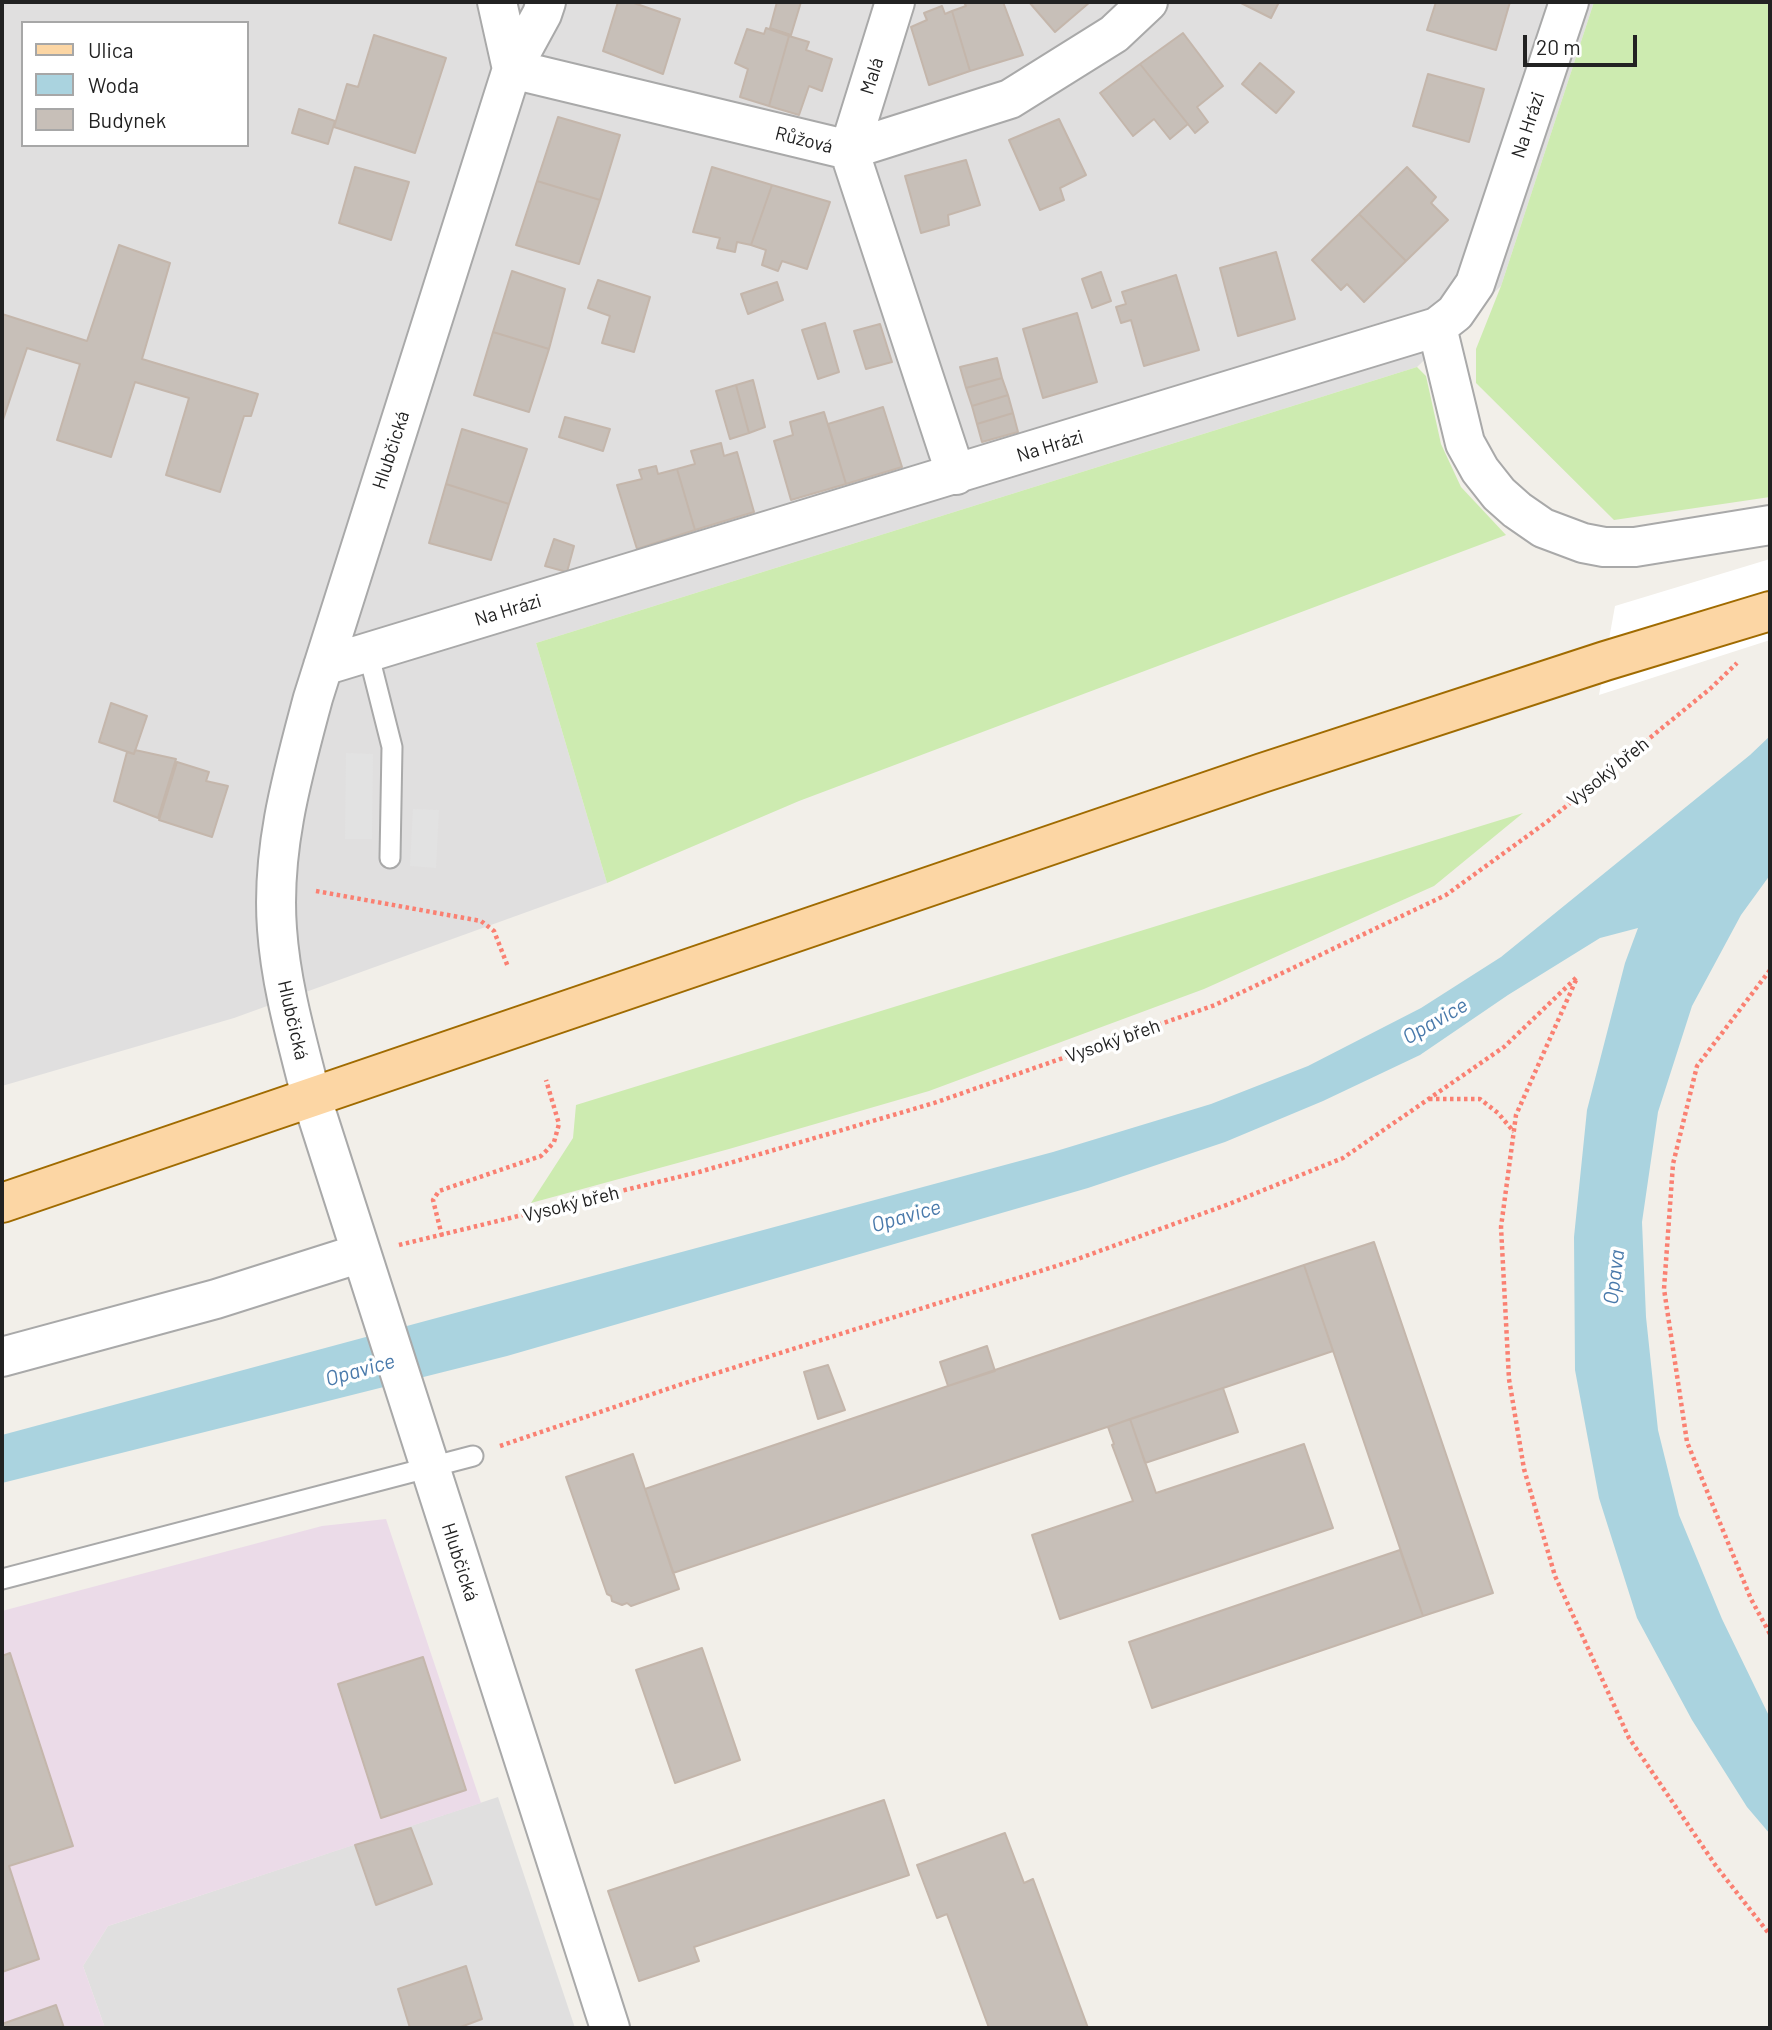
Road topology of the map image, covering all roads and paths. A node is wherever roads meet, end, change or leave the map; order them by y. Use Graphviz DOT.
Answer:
graph roads {
  1 [pos="497,2"];
  2 [pos="546,2"];
  3 [pos="895,2"];
  4 [pos="1148,2"];
  5 [pos="1569,2"];
  6 [pos="512,69"];
  7 [pos="849,150"];
  8 [pos="1437,327"];
  9 [pos="956,475"];
  10 [pos="1770,525"];
  11 [pos="1770,611"];
  12 [pos="368,652"];
  13 [pos="1740,661"];
  14 [pos="323,666"];
  15 [pos="390,858"];
  16 [pos="1770,970"];
  17 [pos="546,1080"];
  18 [pos="312,1096"];
  19 [pos="1428,1099"];
  20 [pos="1514,1132"];
  21 [pos="2,1203"];
  22 [pos="442,1236"];
  23 [pos="364,1265"];
  24 [pos="2,1357"];
  25 [pos="425,1451"];
  26 [pos="473,1455"];
  27 [pos="2,1579"];
  28 [pos="1770,1634"];
  29 [pos="1770,1935"];
  30 [pos="610,2028"];
  1 -- 6 [label="street"];
  2 -- 6 [label="street, Hlubčická"];
  3 -- 7 [label="street, Malá"];
  4 -- 7 [label="street, Růžová"];
  5 -- 8 [label="street, Na Hrázi"];
  6 -- 7 [label="street, Růžová"];
  6 -- 14 [label="street, Hlubčická"];
  7 -- 9 [label="street"];
  8 -- 9 [label="street, Na Hrázi"];
  8 -- 10 [label="street"];
  9 -- 12 [label="street, Na Hrázi"];
  11 -- 18 [label="main road"];
  12 -- 14 [label="street, Na Hrázi"];
  12 -- 15 [label="lane"];
  13 -- 22 [label="path, Vysoký břeh"];
  14 -- 18 [label="street, Hlubčická"];
  16 -- 28 [label="path"];
  17 -- 22 [label="path"];
  18 -- 21 [label="main road"];
  18 -- 23 [label="street, Hlubčická"];
  19 -- 20 [label="path"];
  19 -- 20 [label="path"];
  19 -- 26 [label="path"];
  20 -- 29 [label="path"];
  22 -- 23 [label="path, Vysoký břeh"];
  23 -- 24 [label="street"];
  23 -- 25 [label="street, Hlubčická"];
  25 -- 26 [label="lane"];
  25 -- 27 [label="lane"];
  25 -- 30 [label="street, Hlubčická"];
}
